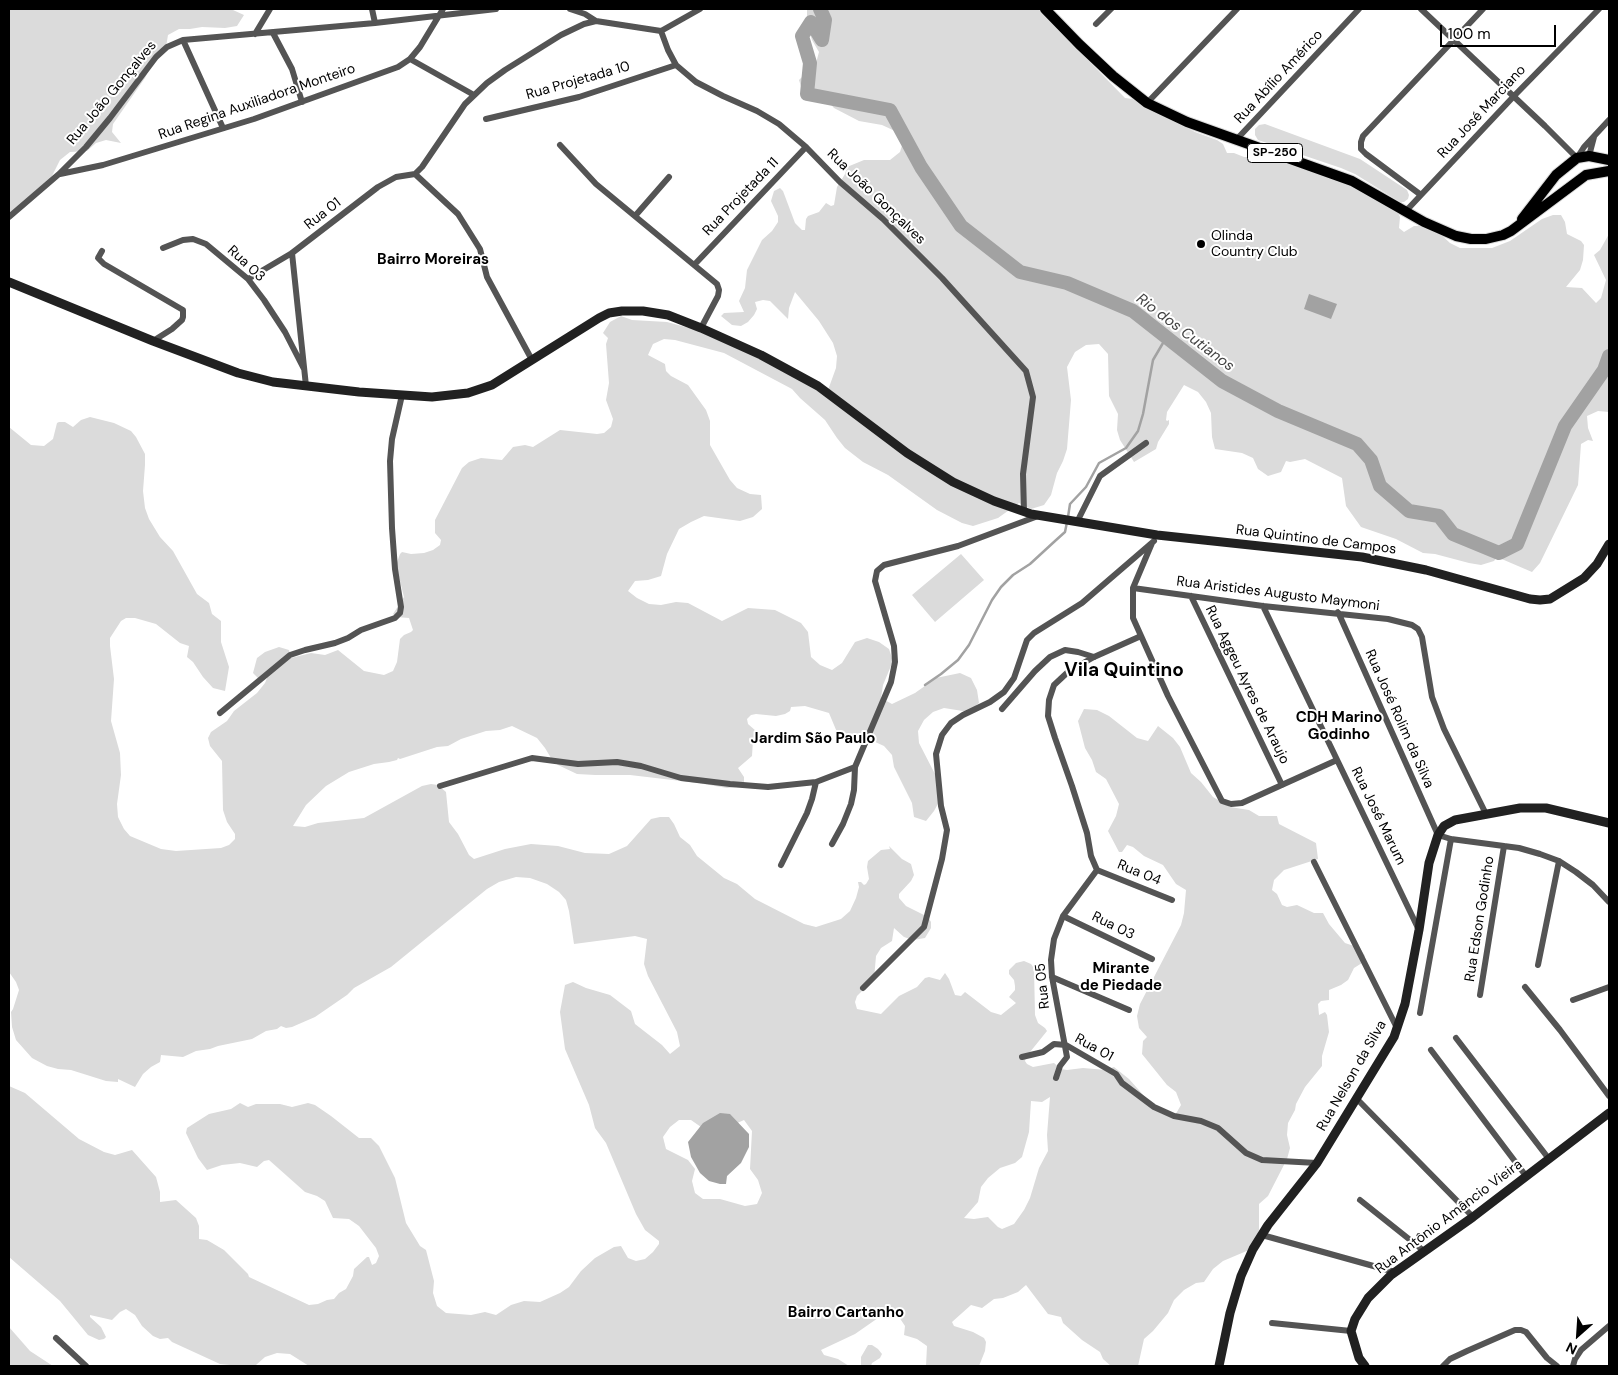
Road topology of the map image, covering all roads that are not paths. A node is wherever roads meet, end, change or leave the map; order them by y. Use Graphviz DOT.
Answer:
graph roads {
  1 [pos="270,9"];
  2 [pos="372,9"];
  3 [pos="496,9"];
  4 [pos="570,9"];
  5 [pos="700,9"];
  6 [pos="1045,9"];
  7 [pos="1111,9"];
  8 [pos="1237,9"];
  9 [pos="1359,9"];
  10 [pos="1422,9"];
  11 [pos="1483,9"];
  12 [pos="1599,9"];
  13 [pos="441,12"];
  14 [pos="596,21"];
  15 [pos="375,23"];
  16 [pos="1096,24"];
  17 [pos="661,31"];
  18 [pos="273,32"];
  19 [pos="255,34"];
  20 [pos="183,40"];
  21 [pos="1453,40"];
  22 [pos="410,58"];
  23 [pos="676,65"];
  24 [pos="474,95"];
  25 [pos="1514,96"];
  26 [pos="302,102"];
  27 [pos="1147,103"];
  28 [pos="486,119"];
  29 [pos="1609,120"];
  30 [pos="223,128"];
  31 [pos="1594,136"];
  32 [pos="1236,140"];
  33 [pos="560,145"];
  34 [pos="806,147"];
  35 [pos="1589,156"];
  36 [pos="1577,158"];
  37 [pos="1609,160"];
  38 [pos="1609,171"];
  39 [pos="59,174"];
  40 [pos="415,174"];
  41 [pos="1589,174"];
  42 [pos="670,177"];
  43 [pos="1421,195"];
  44 [pos="1405,212"];
  45 [pos="635,216"];
  46 [pos="9,218"];
  47 [pos="1511,231"];
  48 [pos="163,248"];
  49 [pos="102,251"];
  50 [pos="292,253"];
  51 [pos="694,264"];
  52 [pos="248,279"];
  53 [pos="9,282"];
  54 [pos="702,328"];
  55 [pos="153,341"];
  56 [pos="532,360"];
  57 [pos="304,369"];
  58 [pos="306,386"];
  59 [pos="402,395"];
  60 [pos="1146,443"];
  61 [pos="1024,512"];
  62 [pos="1039,515"];
  63 [pos="1076,521"];
  64 [pos="1155,538"];
  65 [pos="1609,544"];
  66 [pos="1133,588"];
  67 [pos="1191,596"];
  68 [pos="1263,606"];
  69 [pos="1338,612"];
  70 [pos="1140,636"];
  71 [pos="1094,657"];
  72 [pos="1002,709"];
  73 [pos="220,713"];
  74 [pos="1337,760"];
  75 [pos="855,767"];
  76 [pos="816,782"];
  77 [pos="1282,785"];
  78 [pos="440,786"];
  79 [pos="1486,814"];
  80 [pos="1609,823"];
  81 [pos="1438,835"];
  82 [pos="1451,838"];
  83 [pos="832,844"];
  84 [pos="1504,846"];
  85 [pos="1559,861"];
  86 [pos="1314,862"];
  87 [pos="780,865"];
  88 [pos="1097,870"];
  89 [pos="1172,900"];
  90 [pos="1609,902"];
  91 [pos="1063,916"];
  92 [pos="1419,930"];
  93 [pos="1152,959"];
  94 [pos="1538,965"];
  95 [pos="1052,977"];
  96 [pos="1525,987"];
  97 [pos="1609,987"];
  98 [pos="863,988"];
  99 [pos="1480,995"];
  100 [pos="1573,1000"];
  101 [pos="1129,1010"];
  102 [pos="1420,1013"];
  103 [pos="1398,1028"];
  104 [pos="1456,1038"];
  105 [pos="1066,1045"];
  106 [pos="1431,1050"];
  107 [pos="1022,1057"];
  108 [pos="1056,1078"];
  109 [pos="1609,1096"];
  110 [pos="1356,1099"];
  111 [pos="1609,1113"];
  112 [pos="1549,1159"];
  113 [pos="1317,1163"];
  114 [pos="1526,1176"];
  115 [pos="1360,1200"];
  116 [pos="1473,1217"];
  117 [pos="1262,1235"];
  118 [pos="1424,1251"];
  119 [pos="1395,1272"];
  120 [pos="1272,1323"];
  121 [pos="1609,1326"];
  122 [pos="1351,1331"];
  123 [pos="56,1338"];
  124 [pos="86,1366"];
  125 [pos="1219,1366"];
  126 [pos="1365,1366"];
  127 [pos="1443,1366"];
  128 [pos="1557,1366"];
  129 [pos="1573,1366"];
  1 -- 19 [label="street"];
  2 -- 15 [label="street"];
  3 -- 13 [label="street, Rua João Gonçalves"];
  4 -- 14 [label="street"];
  5 -- 17 [label="street"];
  6 -- 27 [label="main road, SP-250"];
  7 -- 16 [label="street"];
  8 -- 27 [label="street"];
  9 -- 32 [label="street, Rua Abílio Américo"];
  10 -- 21 [label="street"];
  11 -- 21 [label="street"];
  12 -- 25 [label="street, Rua José Marciano"];
  13 -- 15 [label="street, Rua João Gonçalves"];
  13 -- 22 [label="street, Rua Regina Auxiliadora Monteiro"];
  14 -- 17 [label="street"];
  14 -- 24 [label="street"];
  15 -- 18 [label="street, Rua João Gonçalves"];
  17 -- 23 [label="street, Rua João Gonçalves"];
  18 -- 19 [label="street, Rua João Gonçalves"];
  18 -- 26 [label="street"];
  19 -- 20 [label="street, Rua João Gonçalves"];
  20 -- 30 [label="street"];
  20 -- 39 [label="street, Rua João Gonçalves"];
  21 -- 25 [label="street"];
  21 -- 43 [label="street"];
  22 -- 24 [label="street"];
  22 -- 26 [label="street, Rua Regina Auxiliadora Monteiro"];
  23 -- 28 [label="street, Rua Projetada 10"];
  23 -- 34 [label="street, Rua João Gonçalves"];
  24 -- 40 [label="street"];
  25 -- 36 [label="street"];
  25 -- 43 [label="street, Rua José Marciano"];
  26 -- 30 [label="street, Rua Regina Auxiliadora Monteiro"];
  27 -- 32 [label="main road, SP-250"];
  29 -- 31 [label="street"];
  30 -- 39 [label="street, Rua Regina Auxiliadora Monteiro"];
  31 -- 35 [label="street"];
  31 -- 36 [label="street"];
  32 -- 44 [label="main road, SP-250"];
  33 -- 45 [label="street"];
  34 -- 51 [label="street, Rua Projetada 11"];
  34 -- 61 [label="street, Rua João Gonçalves"];
  35 -- 36 [label="main road"];
  35 -- 37 [label="main road"];
  35 -- 41 [label="main road"];
  36 -- 41 [label="main road"];
  36 -- 47 [label="main road"];
  38 -- 41 [label="main road"];
  39 -- 46 [label="street, Rua João Gonçalves"];
  40 -- 50 [label="street, Rua 01"];
  40 -- 56 [label="street"];
  41 -- 47 [label="main road, SP-250"];
  42 -- 45 [label="street"];
  43 -- 44 [label="street, Rua José Marciano"];
  44 -- 47 [label="main road, SP-250"];
  45 -- 51 [label="street"];
  48 -- 52 [label="street, Rua 03"];
  49 -- 55 [label="street"];
  50 -- 52 [label="street, Rua 01"];
  50 -- 57 [label="street"];
  51 -- 54 [label="street"];
  52 -- 57 [label="street, Rua 03"];
  53 -- 55 [label="main road, Rua Quintino de Campos"];
  54 -- 56 [label="main road, Rua Quintino de Campos"];
  54 -- 61 [label="main road, Rua Quintino de Campos"];
  55 -- 58 [label="main road, Rua Quintino de Campos"];
  56 -- 59 [label="main road, Rua Quintino de Campos"];
  57 -- 58 [label="street"];
  58 -- 59 [label="main road, Rua Quintino de Campos"];
  59 -- 73 [label="street"];
  60 -- 63 [label="street"];
  61 -- 62 [label="main road, Rua Quintino de Campos"];
  62 -- 63 [label="main road, Rua Quintino de Campos"];
  62 -- 75 [label="street"];
  63 -- 64 [label="main road, Rua Quintino de Campos"];
  64 -- 65 [label="main road, Rua Quintino de Campos"];
  64 -- 66 [label="street"];
  64 -- 98 [label="street"];
  66 -- 67 [label="street, Rua Aristides Augusto Maymoni"];
  66 -- 70 [label="street"];
  67 -- 68 [label="street, Rua Aristides Augusto Maymoni"];
  67 -- 77 [label="street, Rua Aggeu Ayres de Araujo"];
  68 -- 69 [label="street, Rua Aristides Augusto Maymoni"];
  68 -- 74 [label="street, Rua José Marum"];
  69 -- 79 [label="street, Rua Aristides Augusto Maymoni"];
  69 -- 81 [label="street, Rua José Rolim da Silva"];
  70 -- 71 [label="street"];
  70 -- 77 [label="street"];
  71 -- 72 [label="street"];
  71 -- 88 [label="street"];
  74 -- 77 [label="street"];
  74 -- 92 [label="street, Rua José Marum"];
  75 -- 76 [label="street"];
  75 -- 83 [label="street"];
  76 -- 78 [label="street"];
  76 -- 87 [label="street"];
  79 -- 80 [label="main road"];
  79 -- 81 [label="main road"];
  81 -- 82 [label="street"];
  81 -- 92 [label="main road, Rua Nelson da Silva"];
  82 -- 84 [label="street"];
  82 -- 102 [label="street"];
  84 -- 85 [label="street"];
  84 -- 99 [label="street, Rua Edson Godinho"];
  85 -- 90 [label="street"];
  85 -- 94 [label="street"];
  86 -- 103 [label="street"];
  88 -- 89 [label="street, Rua 04"];
  88 -- 91 [label="street, Rua 05"];
  91 -- 93 [label="street, Rua 03"];
  91 -- 95 [label="street, Rua 05"];
  92 -- 103 [label="main road, Rua Nelson da Silva"];
  95 -- 101 [label="street"];
  95 -- 105 [label="street, Rua 05"];
  96 -- 109 [label="street"];
  97 -- 100 [label="street"];
  103 -- 110 [label="main road, Rua Nelson da Silva"];
  104 -- 112 [label="street"];
  105 -- 107 [label="street, Rua 01"];
  105 -- 108 [label="street"];
  105 -- 113 [label="street, Rua 01"];
  106 -- 114 [label="street"];
  110 -- 113 [label="main road, Rua Nelson da Silva"];
  110 -- 116 [label="street"];
  111 -- 112 [label="main road, Rua Antônio Amâncio Vieira"];
  112 -- 114 [label="main road, Rua Antônio Amâncio Vieira"];
  113 -- 117 [label="main road, Rua Nelson da Silva"];
  114 -- 116 [label="main road, Rua Antônio Amâncio Vieira"];
  115 -- 118 [label="street"];
  116 -- 118 [label="main road, Rua Antônio Amâncio Vieira"];
  117 -- 119 [label="street"];
  117 -- 125 [label="main road, Rua Nelson da Silva"];
  118 -- 119 [label="main road, Rua Antônio Amâncio Vieira"];
  119 -- 122 [label="main road, Rua Antônio Amâncio Vieira"];
  120 -- 122 [label="street"];
  121 -- 129 [label="street"];
  122 -- 126 [label="main road"];
  123 -- 124 [label="street"];
  127 -- 128 [label="street"];
}
